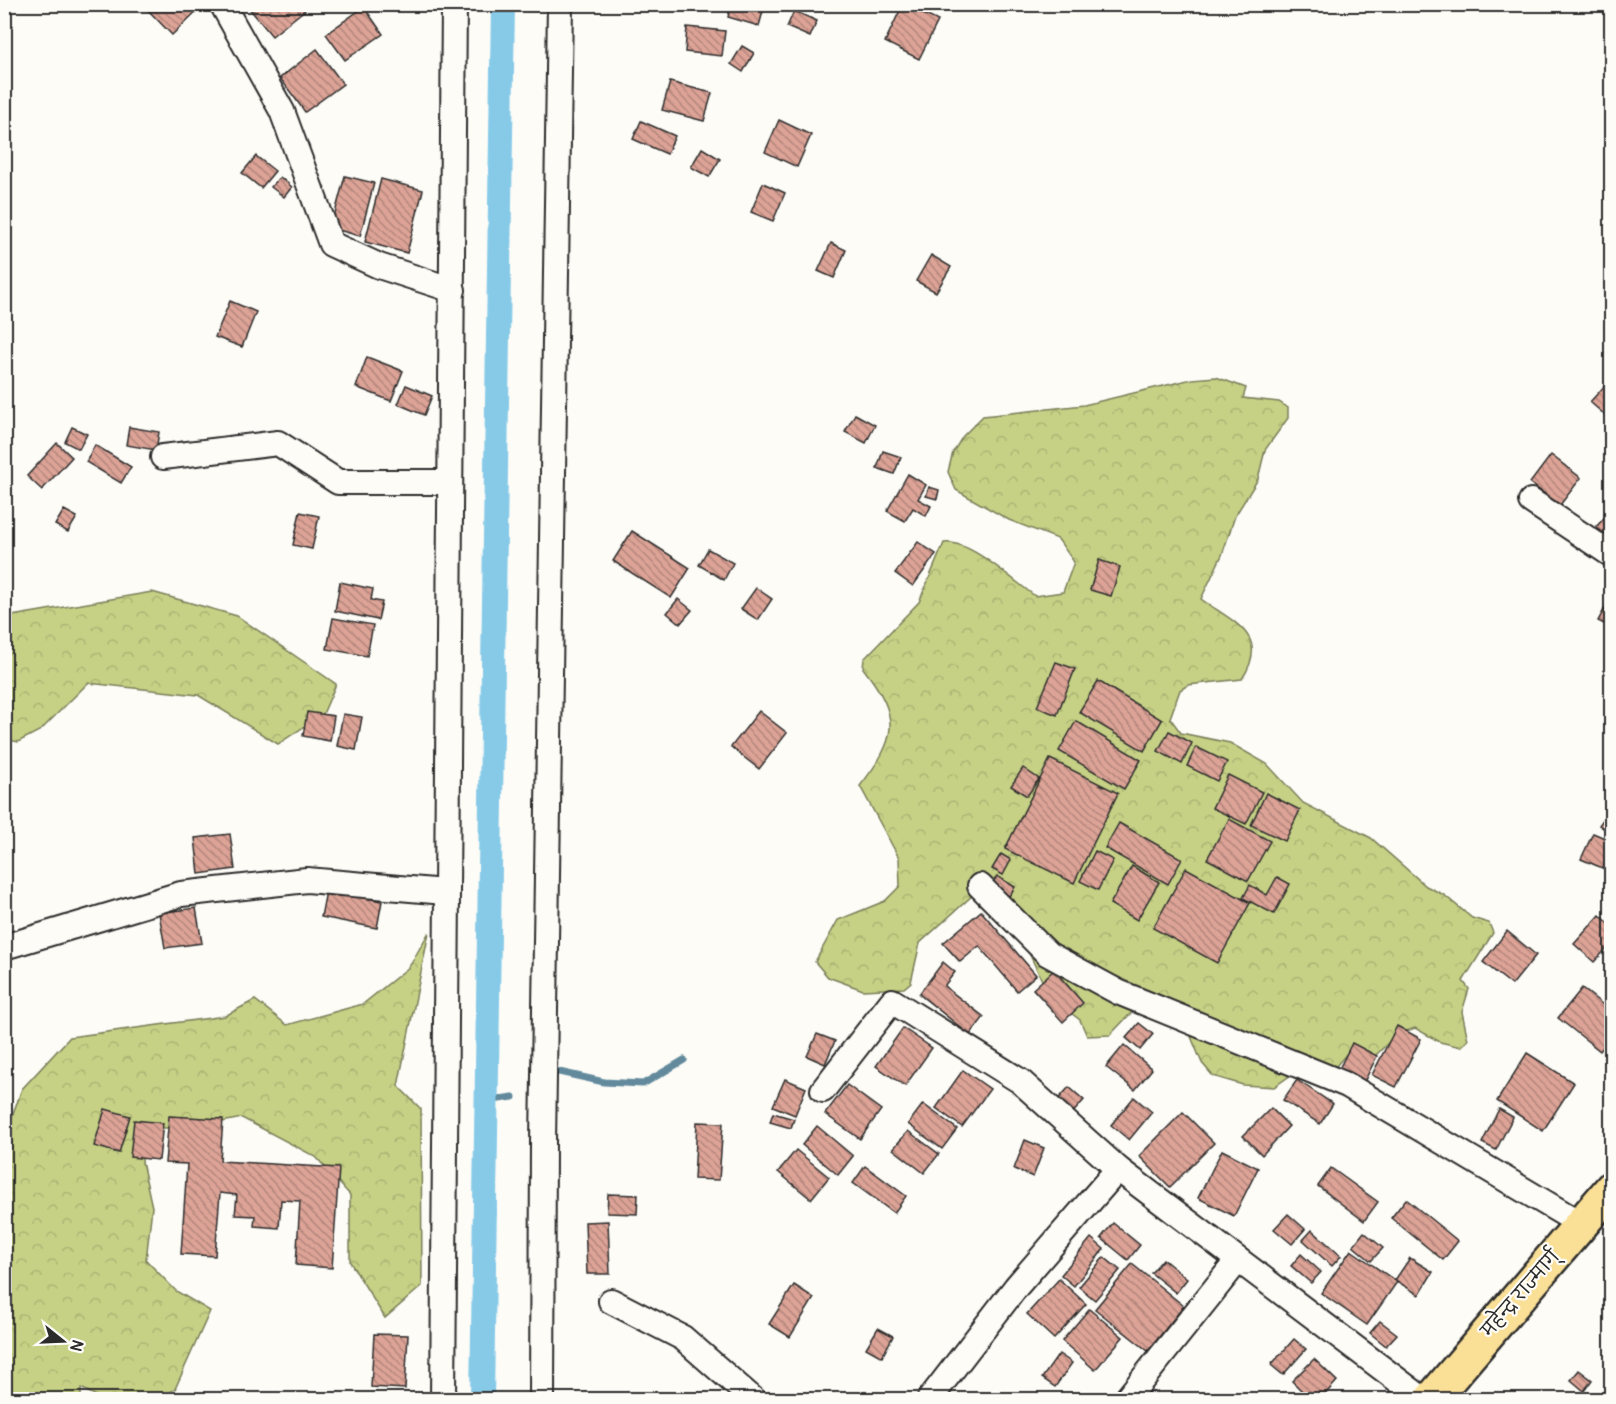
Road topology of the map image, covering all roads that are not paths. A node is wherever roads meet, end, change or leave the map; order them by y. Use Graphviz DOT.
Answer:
graph roads {
  1 [pos="222,4"];
  2 [pos="454,4"];
  3 [pos="560,4"];
  4 [pos="453,290"];
  5 [pos="163,457"];
  6 [pos="449,482"];
  7 [pos="1531,501"];
  8 [pos="1611,555"];
  9 [pos="980,886"];
  10 [pos="445,892"];
  11 [pos="4,947"];
  12 [pos="823,1090"];
  13 [pos="1118,1169"];
  14 [pos="1611,1188"];
  15 [pos="1581,1224"];
  16 [pos="1238,1260"];
  17 [pos="611,1301"];
  18 [pos="442,1400"];
  19 [pos="542,1400"];
  20 [pos="754,1400"];
  21 [pos="929,1400"];
  22 [pos="1126,1400"];
  23 [pos="1424,1400"];
  24 [pos="1431,1400"];
  1 -- 4 [label="street"];
  2 -- 4 [label="street"];
  3 -- 19 [label="street"];
  4 -- 6 [label="street"];
  5 -- 6 [label="street"];
  6 -- 10 [label="street"];
  7 -- 8 [label="street"];
  9 -- 15 [label="street"];
  10 -- 11 [label="street"];
  10 -- 18 [label="street"];
  12 -- 13 [label="street"];
  13 -- 16 [label="street"];
  13 -- 21 [label="street"];
  14 -- 15 [label="highway, महेन्द्र राज्मार्ग्"];
  15 -- 24 [label="highway, महेन्द्र राज्मार्ग्"];
  16 -- 22 [label="street"];
  16 -- 23 [label="street"];
  17 -- 20 [label="street"];
}
